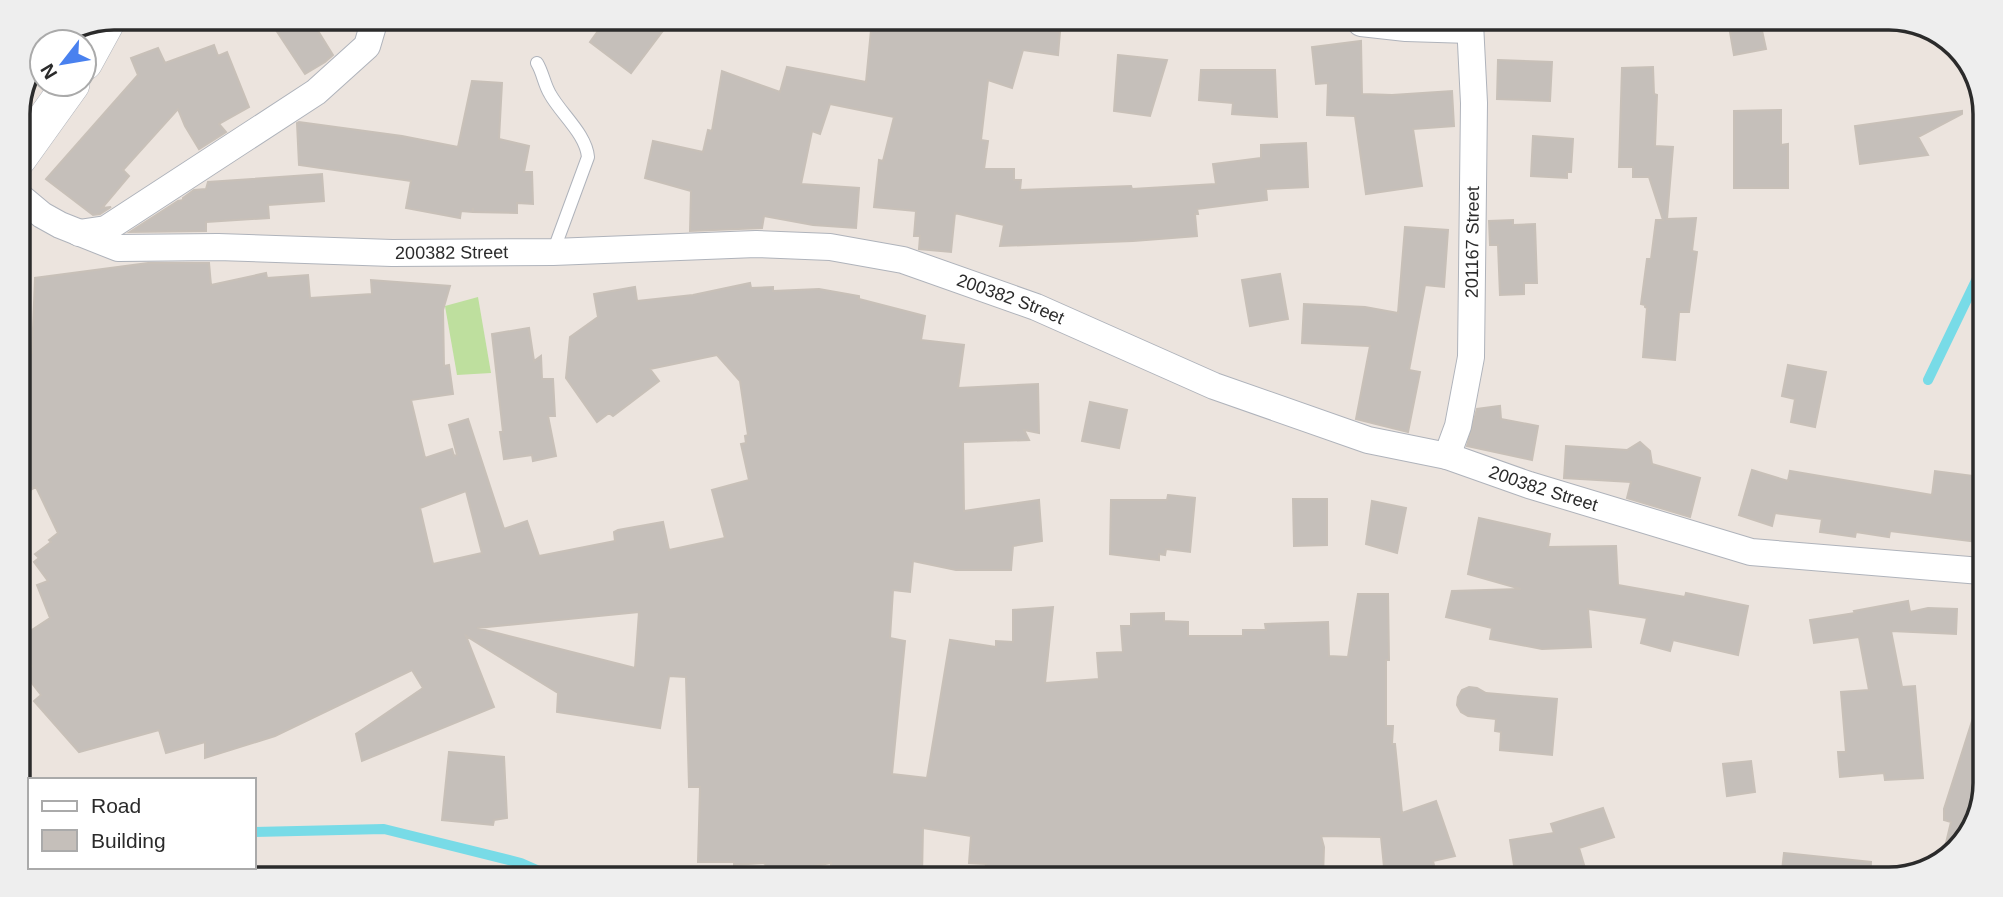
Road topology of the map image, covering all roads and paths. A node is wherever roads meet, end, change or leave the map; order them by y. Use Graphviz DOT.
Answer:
graph roads {
  1 [pos="372,30"];
  2 [pos="1470,30"];
  3 [pos="537,63"];
  4 [pos="61,98"];
  5 [pos="30,141"];
  6 [pos="30,205"];
  7 [pos="79,233"];
  8 [pos="553,252"];
  9 [pos="1447,457"];
  10 [pos="1973,570"];
  1 -- 7 [label="street"];
  2 -- 9 [label="street, 201167 Street"];
  3 -- 8 [label="lane"];
  4 -- 5 [label="street"];
  6 -- 7 [label="street, 200382 Street"];
  7 -- 8 [label="street, 200382 Street"];
  8 -- 9 [label="street, 200382 Street"];
  9 -- 10 [label="street, 200382 Street"];
}
